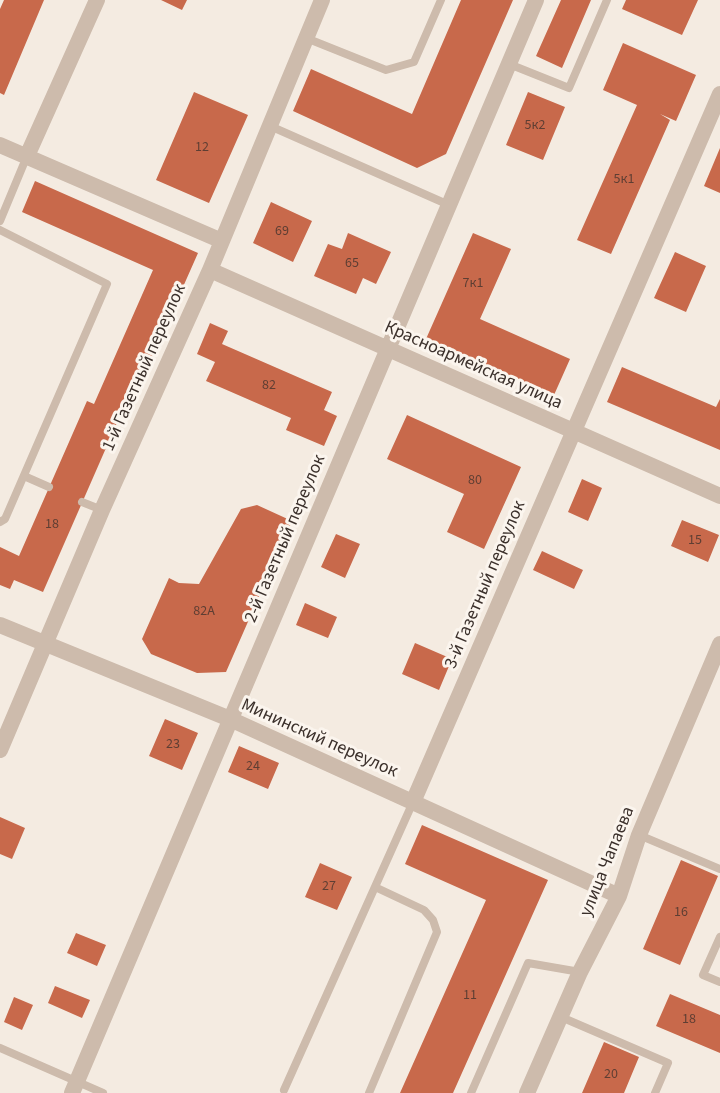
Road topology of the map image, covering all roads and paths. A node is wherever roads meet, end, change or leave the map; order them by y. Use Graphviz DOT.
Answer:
graph roads {
  1 [pos="97,0"];
  2 [pos="322,0"];
  3 [pos="441,0"];
  4 [pos="536,0"];
  5 [pos="607,0"];
  6 [pos="306,38"];
  7 [pos="509,64"];
  8 [pos="720,94"];
  9 [pos="270,126"];
  10 [pos="0,145"];
  11 [pos="27,156"];
  12 [pos="449,205"];
  13 [pos="0,221"];
  14 [pos="0,230"];
  15 [pos="222,241"];
  16 [pos="210,270"];
  17 [pos="388,349"];
  18 [pos="573,431"];
  19 [pos="24,476"];
  20 [pos="49,487"];
  21 [pos="720,496"];
  22 [pos="82,502"];
  23 [pos="102,510"];
  24 [pos="0,522"];
  25 [pos="0,625"];
  26 [pos="720,644"];
  27 [pos="47,645"];
  28 [pos="230,719"];
  29 [pos="0,750"];
  30 [pos="413,802"];
  31 [pos="639,835"];
  32 [pos="720,869"];
  33 [pos="375,887"];
  34 [pos="619,896"];
  35 [pos="720,937"];
  36 [pos="580,972"];
  37 [pos="720,982"];
  38 [pos="561,1017"];
  39 [pos="0,1048"];
  40 [pos="74,1088"];
  41 [pos="284,1090"];
  42 [pos="103,1093"];
  43 [pos="369,1093"];
  44 [pos="471,1093"];
  45 [pos="527,1093"];
  46 [pos="655,1093"];
  1 -- 11 [label="street"];
  2 -- 6 [label="street, 1-й Газетный переулок"];
  3 -- 6 [label="lane"];
  4 -- 7 [label="street, 2-й Газетный переулок"];
  5 -- 7 [label="lane"];
  6 -- 9 [label="street, 1-й Газетный переулок"];
  7 -- 12 [label="street, 2-й Газетный переулок"];
  8 -- 18 [label="street, 3-й Газетный переулок"];
  9 -- 12 [label="lane"];
  9 -- 15 [label="street, 1-й Газетный переулок"];
  10 -- 11 [label="street"];
  11 -- 13 [label="lane"];
  11 -- 15 [label="street"];
  12 -- 17 [label="street, 2-й Газетный переулок"];
  14 -- 19 [label="lane"];
  15 -- 16 [label="street, 1-й Газетный переулок"];
  16 -- 17 [label="street, Красноармейская улица"];
  16 -- 23 [label="street, 1-й Газетный переулок"];
  17 -- 18 [label="street, Красноармейская улица"];
  17 -- 28 [label="street, 2-й Газетный переулок"];
  18 -- 21 [label="street, Красноармейская улица"];
  18 -- 30 [label="street, 3-й Газетный переулок"];
  19 -- 20 [label="lane"];
  19 -- 24 [label="lane"];
  22 -- 23 [label="lane"];
  23 -- 27 [label="street, 1-й Газетный переулок"];
  25 -- 27 [label="street, Мининский переулок"];
  26 -- 31 [label="street, улица Чапаева"];
  27 -- 28 [label="street, Мининский переулок"];
  27 -- 29 [label="street, 1-й Газетный переулок"];
  28 -- 30 [label="street, Мининский переулок"];
  28 -- 40 [label="street, 2-й Газетный переулок"];
  30 -- 33 [label="lane, 3-й Газетный переулок"];
  30 -- 34 [label="street, Мининский переулок"];
  31 -- 32 [label="lane"];
  31 -- 34 [label="street, улица Чапаева"];
  33 -- 41 [label="lane, 3-й Газетный переулок"];
  33 -- 43 [label="lane"];
  34 -- 36 [label="street, улица Чапаева"];
  35 -- 37 [label="lane"];
  36 -- 38 [label="street, улица Чапаева"];
  36 -- 44 [label="lane"];
  38 -- 45 [label="street, улица Чапаева"];
  38 -- 46 [label="lane"];
  39 -- 40 [label="lane"];
  40 -- 42 [label="lane"];
}
